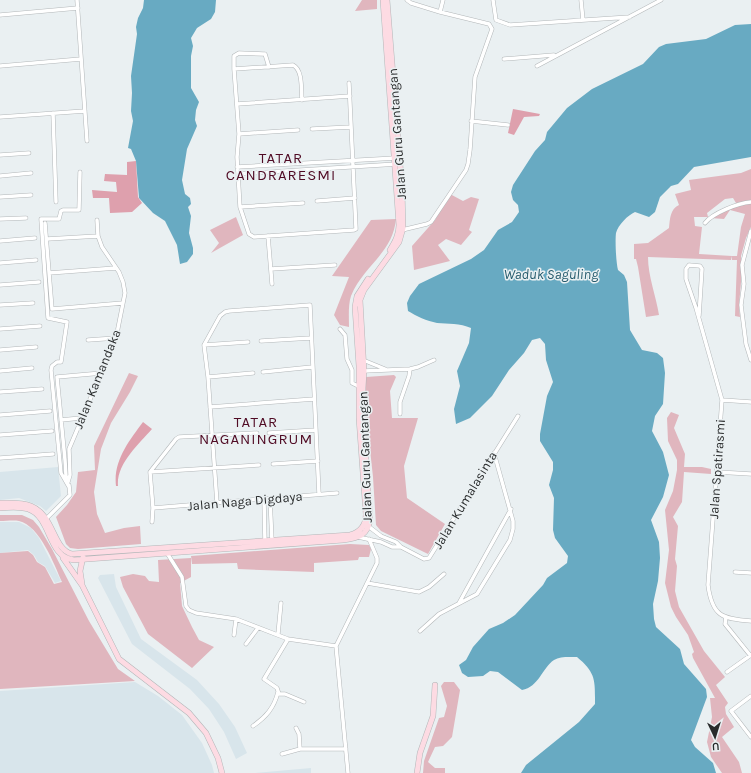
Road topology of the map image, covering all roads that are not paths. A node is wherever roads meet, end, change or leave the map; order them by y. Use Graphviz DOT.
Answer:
graph roads {
  1 [pos="77,0"];
  2 [pos="383,0"];
  3 [pos="387,0"];
  4 [pos="407,0"];
  5 [pos="443,0"];
  6 [pos="493,0"];
  7 [pos="581,0"];
  8 [pos="662,0"];
  9 [pos="78,8"];
  10 [pos="440,12"];
  11 [pos="0,15"];
  12 [pos="630,17"];
  13 [pos="582,20"];
  14 [pos="557,55"];
  15 [pos="81,59"];
  16 [pos="504,59"];
  17 [pos="0,66"];
  18 [pos="537,66"];
  19 [pos="269,67"];
  20 [pos="234,69"];
  21 [pos="349,83"];
  22 [pos="350,96"];
  23 [pos="302,100"];
  24 [pos="237,104"];
  25 [pos="85,111"];
  26 [pos="53,113"];
  27 [pos="0,117"];
  28 [pos="471,121"];
  29 [pos="508,125"];
  30 [pos="351,127"];
  31 [pos="298,130"];
  32 [pos="312,130"];
  33 [pos="239,134"];
  34 [pos="87,141"];
  35 [pos="29,153"];
  36 [pos="0,155"];
  37 [pos="353,161"];
  38 [pos="397,161"];
  39 [pos="308,164"];
  40 [pos="237,167"];
  41 [pos="353,167"];
  42 [pos="308,170"];
  43 [pos="80,172"];
  44 [pos="31,173"];
  45 [pos="238,174"];
  46 [pos="0,176"];
  47 [pos="31,195"];
  48 [pos="0,198"];
  49 [pos="355,198"];
  50 [pos="317,201"];
  51 [pos="56,202"];
  52 [pos="303,202"];
  53 [pos="751,202"];
  54 [pos="240,207"];
  55 [pos="26,218"];
  56 [pos="0,219"];
  57 [pos="97,220"];
  58 [pos="45,223"];
  59 [pos="705,223"];
  60 [pos="401,230"];
  61 [pos="751,230"];
  62 [pos="98,236"];
  63 [pos="268,236"];
  64 [pos="35,238"];
  65 [pos="47,240"];
  66 [pos="0,241"];
  67 [pos="36,260"];
  68 [pos="0,263"];
  69 [pos="335,265"];
  70 [pos="116,268"];
  71 [pos="271,269"];
  72 [pos="50,273"];
  73 [pos="39,282"];
  74 [pos="272,284"];
  75 [pos="0,285"];
  76 [pos="33,303"];
  77 [pos="123,303"];
  78 [pos="0,305"];
  79 [pos="698,316"];
  80 [pos="40,326"];
  81 [pos="0,329"];
  82 [pos="340,329"];
  83 [pos="116,338"];
  84 [pos="311,338"];
  85 [pos="88,340"];
  86 [pos="261,341"];
  87 [pos="248,342"];
  88 [pos="204,345"];
  89 [pos="36,347"];
  90 [pos="0,350"];
  91 [pos="363,360"];
  92 [pos="434,360"];
  93 [pos="751,360"];
  94 [pos="312,367"];
  95 [pos="32,368"];
  96 [pos="410,369"];
  97 [pos="386,370"];
  98 [pos="0,371"];
  99 [pos="364,371"];
  100 [pos="263,372"];
  101 [pos="102,373"];
  102 [pos="253,373"];
  103 [pos="208,377"];
  104 [pos="358,386"];
  105 [pos="42,389"];
  106 [pos="0,392"];
  107 [pos="314,399"];
  108 [pos="722,400"];
  109 [pos="751,402"];
  110 [pos="210,407"];
  111 [pos="50,411"];
  112 [pos="0,414"];
  113 [pos="400,414"];
  114 [pos="518,416"];
  115 [pos="81,418"];
  116 [pos="60,420"];
  117 [pos="316,430"];
  118 [pos="52,431"];
  119 [pos="257,433"];
  120 [pos="269,433"];
  121 [pos="0,435"];
  122 [pos="212,436"];
  123 [pos="69,449"];
  124 [pos="494,453"];
  125 [pos="53,454"];
  126 [pos="0,458"];
  127 [pos="64,460"];
  128 [pos="318,461"];
  129 [pos="259,464"];
  130 [pos="273,464"];
  131 [pos="214,467"];
  132 [pos="150,472"];
  133 [pos="717,472"];
  134 [pos="751,474"];
  135 [pos="68,482"];
  136 [pos="69,487"];
  137 [pos="337,493"];
  138 [pos="319,494"];
  139 [pos="270,498"];
  140 [pos="264,499"];
  141 [pos="0,503"];
  142 [pos="217,504"];
  143 [pos="0,508"];
  144 [pos="153,508"];
  145 [pos="511,509"];
  146 [pos="45,520"];
  147 [pos="152,522"];
  148 [pos="367,525"];
  149 [pos="356,535"];
  150 [pos="369,539"];
  151 [pos="272,542"];
  152 [pos="265,543"];
  153 [pos="401,547"];
  154 [pos="167,553"];
  155 [pos="61,555"];
  156 [pos="83,556"];
  157 [pos="735,572"];
  158 [pos="751,573"];
  159 [pos="444,574"];
  160 [pos="367,583"];
  161 [pos="82,585"];
  162 [pos="280,603"];
  163 [pos="459,603"];
  164 [pos="726,617"];
  165 [pos="236,619"];
  166 [pos="751,621"];
  167 [pos="258,628"];
  168 [pos="420,631"];
  169 [pos="278,634"];
  170 [pos="234,635"];
  171 [pos="288,639"];
  172 [pos="246,644"];
  173 [pos="336,646"];
  174 [pos="751,655"];
  175 [pos="727,672"];
  176 [pos="435,685"];
  177 [pos="278,692"];
  178 [pos="751,696"];
  179 [pos="304,702"];
  180 [pos="253,726"];
  181 [pos="296,728"];
  182 [pos="751,736"];
  183 [pos="346,749"];
  184 [pos="300,750"];
  185 [pos="282,754"];
  186 [pos="222,773"];
  187 [pos="348,773"];
  188 [pos="417,773"];
  1 -- 9 [label="street"];
  2 -- 38 [label="street, Jalan Guru Gantangan"];
  3 -- 38 [label="street, Jalan Guru Gantangan"];
  4 -- 10 [label="street"];
  5 -- 10 [label="street"];
  6 -- 13 [label="street"];
  7 -- 13 [label="street"];
  8 -- 12 [label="street"];
  9 -- 11 [label="street"];
  9 -- 15 [label="street"];
  10 -- 28 [label="street"];
  12 -- 13 [label="street"];
  12 -- 14 [label="street"];
  14 -- 16 [label="street"];
  14 -- 18 [label="street"];
  15 -- 17 [label="street"];
  15 -- 25 [label="street"];
  19 -- 20 [label="street"];
  19 -- 20 [label="street"];
  19 -- 23 [label="street"];
  20 -- 24 [label="street"];
  21 -- 22 [label="street"];
  22 -- 23 [label="street"];
  22 -- 30 [label="street"];
  23 -- 24 [label="street"];
  24 -- 33 [label="street"];
  25 -- 26 [label="street"];
  25 -- 34 [label="street"];
  26 -- 27 [label="street"];
  26 -- 51 [label="street"];
  28 -- 29 [label="street"];
  28 -- 60 [label="street"];
  30 -- 32 [label="street"];
  30 -- 37 [label="street"];
  31 -- 33 [label="street"];
  33 -- 40 [label="street"];
  35 -- 36 [label="street"];
  37 -- 38 [label="street"];
  37 -- 39 [label="street"];
  37 -- 41 [label="street"];
  38 -- 41 [label="street"];
  38 -- 60 [label="street, Jalan Guru Gantangan"];
  39 -- 40 [label="street"];
  39 -- 42 [label="street"];
  40 -- 45 [label="street"];
  41 -- 42 [label="street"];
  41 -- 49 [label="street"];
  42 -- 45 [label="street"];
  43 -- 136 [label="street"];
  44 -- 46 [label="street"];
  45 -- 54 [label="street"];
  47 -- 48 [label="street"];
  49 -- 50 [label="street"];
  49 -- 63 [label="street"];
  52 -- 54 [label="street"];
  53 -- 59 [label="street"];
  54 -- 63 [label="street"];
  55 -- 56 [label="street"];
  57 -- 62 [label="street, Jalan Kamandaka"];
  58 -- 65 [label="street"];
  60 -- 91 [label="street, Jalan Guru Gantangan"];
  60 -- 104 [label="street, Jalan Guru Gantangan"];
  61 -- 93 [label="street"];
  62 -- 65 [label="street"];
  62 -- 70 [label="street, Jalan Kamandaka"];
  63 -- 71 [label="street"];
  64 -- 66 [label="street"];
  65 -- 72 [label="street"];
  67 -- 68 [label="street"];
  69 -- 71 [label="street"];
  70 -- 72 [label="street"];
  70 -- 77 [label="street, Jalan Kamandaka"];
  71 -- 74 [label="street"];
  72 -- 77 [label="street"];
  73 -- 75 [label="street"];
  76 -- 78 [label="street"];
  77 -- 83 [label="street, Jalan Kamandaka"];
  79 -- 79 [label="street, Jalan Spatirasmi"];
  79 -- 108 [label="street, Jalan Spatirasmi"];
  80 -- 81 [label="street"];
  82 -- 104 [label="street"];
  83 -- 85 [label="street"];
  83 -- 101 [label="street, Jalan Kamandaka"];
  84 -- 86 [label="street"];
  84 -- 88 [label="street"];
  84 -- 94 [label="street"];
  87 -- 88 [label="street"];
  88 -- 103 [label="street"];
  89 -- 90 [label="street"];
  91 -- 97 [label="street"];
  91 -- 99 [label="street, Jalan Guru Gantangan"];
  92 -- 96 [label="street"];
  94 -- 100 [label="street"];
  94 -- 107 [label="street"];
  95 -- 98 [label="street"];
  96 -- 97 [label="street"];
  96 -- 113 [label="street"];
  97 -- 99 [label="street"];
  99 -- 148 [label="street, Jalan Guru Gantangan"];
  101 -- 115 [label="street, Jalan Kamandaka"];
  101 -- 116 [label="street"];
  102 -- 103 [label="street"];
  103 -- 110 [label="street"];
  104 -- 148 [label="street, Jalan Guru Gantangan"];
  105 -- 106 [label="street"];
  107 -- 110 [label="street"];
  107 -- 117 [label="street"];
  108 -- 109 [label="street"];
  108 -- 133 [label="street, Jalan Spatirasmi"];
  110 -- 122 [label="street"];
  111 -- 112 [label="street"];
  114 -- 124 [label="street, Jalan Kumalasinta"];
  115 -- 116 [label="street"];
  115 -- 123 [label="street, Jalan Kamandaka"];
  116 -- 127 [label="street"];
  117 -- 120 [label="street"];
  117 -- 128 [label="street"];
  118 -- 121 [label="street"];
  119 -- 122 [label="street"];
  122 -- 131 [label="street"];
  122 -- 132 [label="street"];
  123 -- 127 [label="street, Jalan Kamandaka"];
  123 -- 135 [label="street, Jalan Kamandaka"];
  124 -- 145 [label="street"];
  124 -- 153 [label="street, Jalan Kumalasinta"];
  125 -- 126 [label="street"];
  127 -- 135 [label="street, Jalan Kamandaka"];
  128 -- 130 [label="street"];
  128 -- 138 [label="street"];
  129 -- 131 [label="street"];
  131 -- 132 [label="street"];
  131 -- 142 [label="street"];
  132 -- 144 [label="street"];
  133 -- 134 [label="street"];
  133 -- 164 [label="street, Jalan Spatirasmi"];
  135 -- 136 [label="street, Jalan Kamandaka"];
  136 -- 146 [label="street"];
  137 -- 138 [label="street, Jalan Naga Digdaya"];
  138 -- 139 [label="street, Jalan Naga Digdaya"];
  139 -- 140 [label="street, Jalan Naga Digdaya"];
  139 -- 151 [label="street"];
  140 -- 142 [label="street, Jalan Naga Digdaya"];
  140 -- 152 [label="street"];
  141 -- 146 [label="street, Jalan Guru Gantangan"];
  142 -- 144 [label="street, Jalan Naga Digdaya"];
  143 -- 146 [label="street, Jalan Guru Gantangan"];
  144 -- 147 [label="street"];
  145 -- 163 [label="street"];
  145 -- 163 [label="street"];
  146 -- 155 [label="street, Jalan Guru Gantangan"];
  146 -- 156 [label="street, Jalan Guru Gantangan"];
  148 -- 149 [label="street, Jalan Guru Gantangan"];
  148 -- 153 [label="street"];
  149 -- 150 [label="street"];
  149 -- 151 [label="street, Jalan Guru Gantangan"];
  150 -- 153 [label="street"];
  150 -- 160 [label="street"];
  151 -- 152 [label="street, Jalan Guru Gantangan"];
  152 -- 154 [label="street, Jalan Guru Gantangan"];
  152 -- 156 [label="street, Jalan Guru Gantangan"];
  154 -- 156 [label="street, Jalan Guru Gantangan"];
  154 -- 165 [label="street"];
  155 -- 156 [label="street, Jalan Guru Gantangan"];
  155 -- 161 [label="street"];
  156 -- 161 [label="street"];
  157 -- 158 [label="street"];
  159 -- 160 [label="street"];
  160 -- 173 [label="street"];
  161 -- 186 [label="street"];
  162 -- 169 [label="street"];
  163 -- 168 [label="street"];
  164 -- 166 [label="street"];
  164 -- 174 [label="street, Jalan Spatirasmi"];
  165 -- 167 [label="street"];
  165 -- 170 [label="street"];
  167 -- 169 [label="street"];
  167 -- 172 [label="street"];
  169 -- 171 [label="street"];
  171 -- 173 [label="street"];
  171 -- 177 [label="street"];
  173 -- 183 [label="street"];
  174 -- 175 [label="street"];
  176 -- 188 [label="street"];
  177 -- 179 [label="street"];
  177 -- 180 [label="street"];
  178 -- 182 [label="street"];
  181 -- 184 [label="street"];
  183 -- 184 [label="street"];
  183 -- 187 [label="street"];
  184 -- 185 [label="street"];
}
